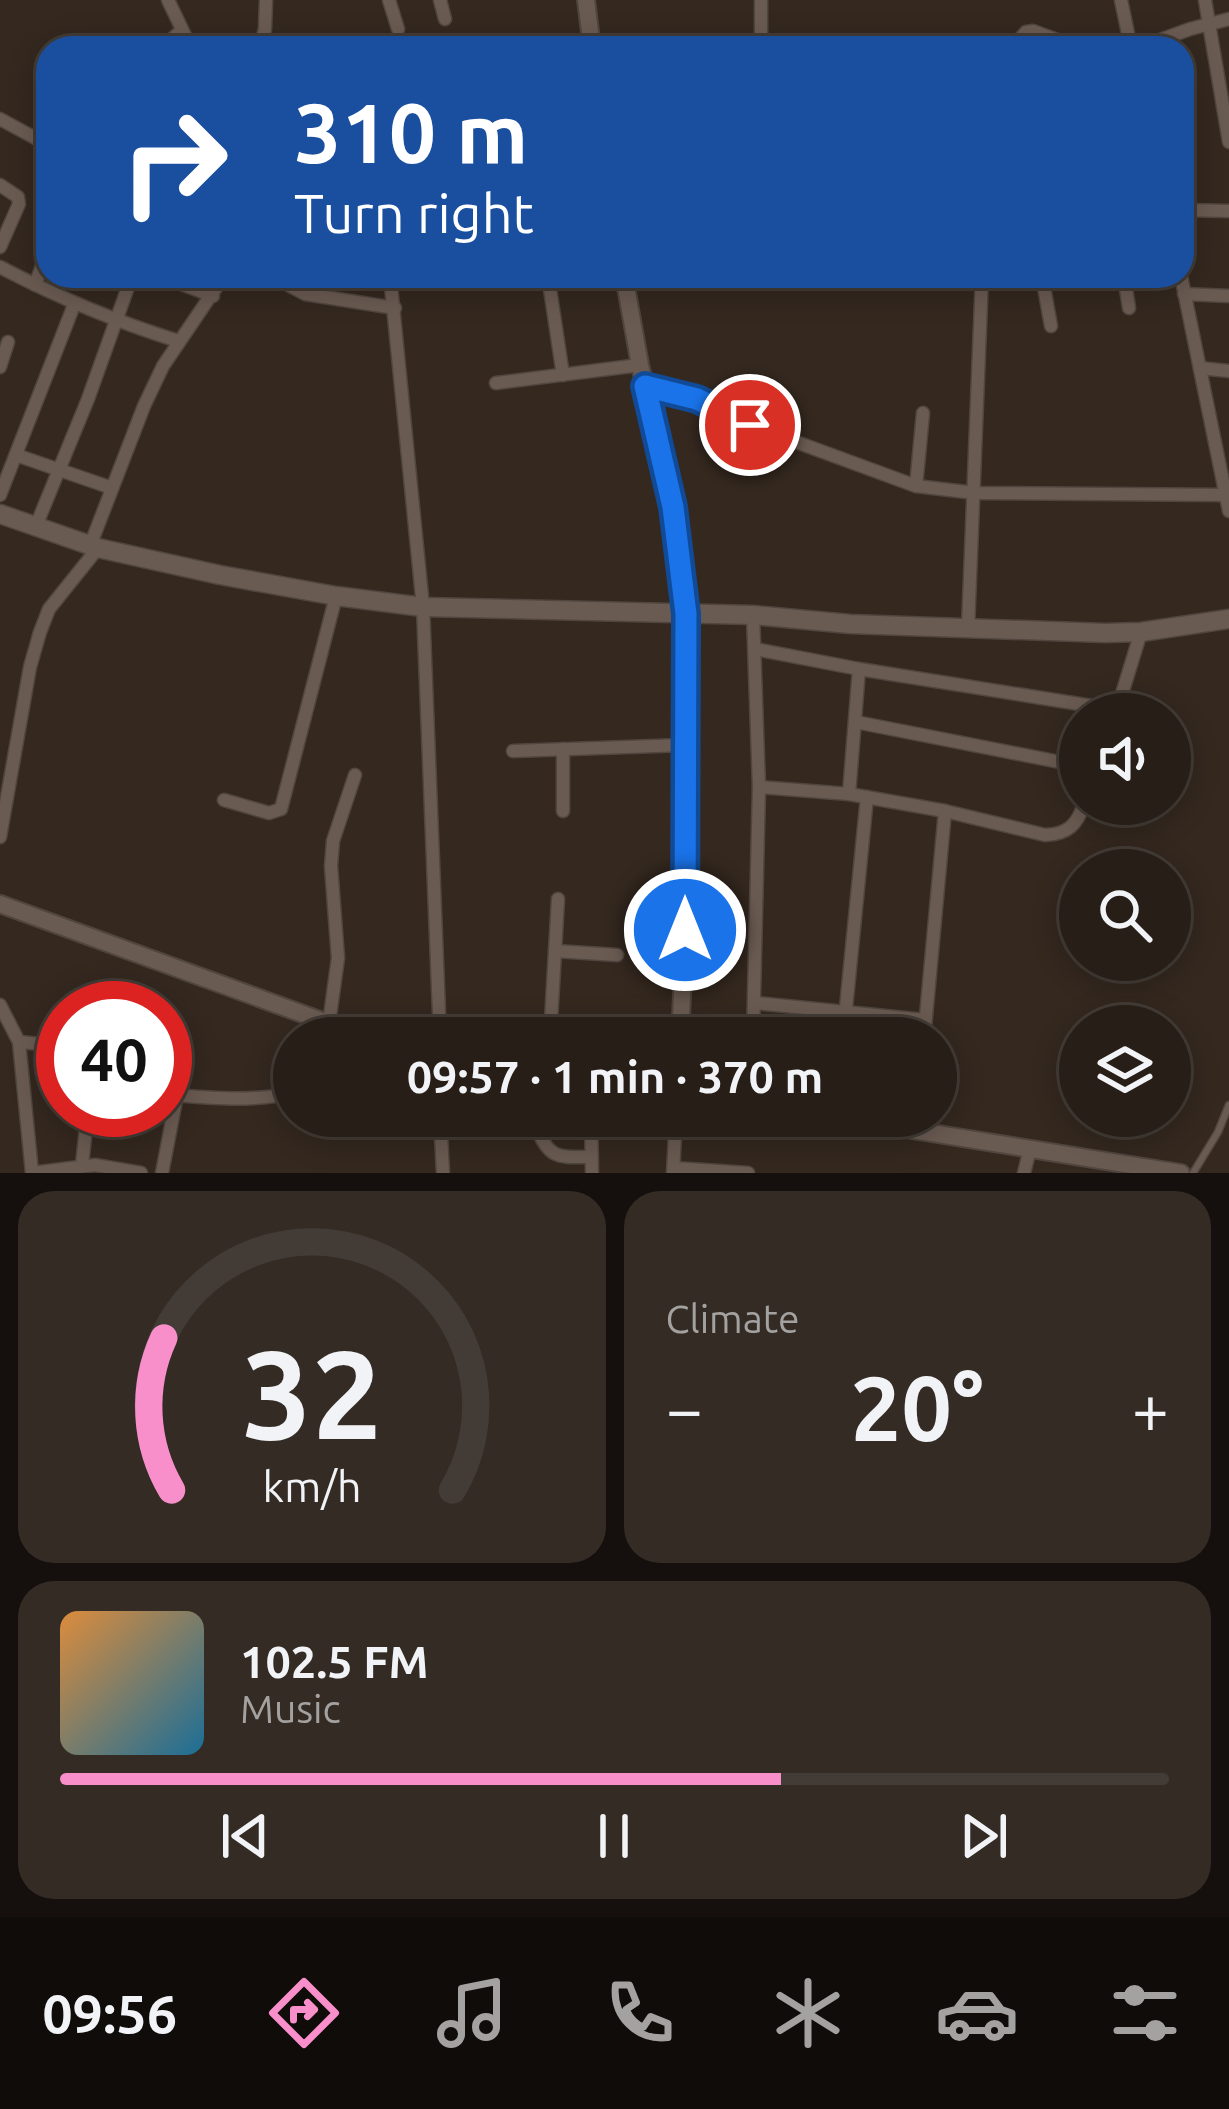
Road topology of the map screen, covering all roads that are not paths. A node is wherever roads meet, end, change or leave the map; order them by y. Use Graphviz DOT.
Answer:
graph roads {
  1 [pos="168,0"];
  2 [pos="266,0"];
  3 [pos="389,0"];
  4 [pos="440,0"];
  5 [pos="586,0"];
  6 [pos="761,0"];
  7 [pos="1121,0"];
  8 [pos="1204,0"];
  9 [pos="445,19"];
  10 [pos="1229,20"];
  11 [pos="1207,25"];
  12 [pos="398,29"];
  13 [pos="182,30"];
  14 [pos="176,36"];
  15 [pos="185,36"];
  16 [pos="263,36"];
  17 [pos="590,36"];
  18 [pos="761,36"];
  19 [pos="1131,36"];
  20 [pos="1172,36"];
  21 [pos="0,119"];
  22 [pos="36,138"];
  23 [pos="1229,142"];
  24 [pos="0,185"];
  25 [pos="1194,211"];
  26 [pos="1229,212"];
  27 [pos="0,247"];
  28 [pos="0,267"];
  29 [pos="35,285"];
  30 [pos="41,288"];
  31 [pos="128,288"];
  32 [pos="192,288"];
  33 [pos="217,288"];
  34 [pos="294,288"];
  35 [pos="392,288"];
  36 [pos="550,288"];
  37 [pos="626,288"];
  38 [pos="982,288"];
  39 [pos="1044,288"];
  40 [pos="1126,288"];
  41 [pos="1183,288"];
  42 [pos="1184,294"];
  43 [pos="213,296"];
  44 [pos="1229,296"];
  45 [pos="74,305"];
  46 [pos="395,308"];
  47 [pos="1129,308"];
  48 [pos="117,322"];
  49 [pos="1051,326"];
  50 [pos="178,341"];
  51 [pos="8,342"];
  52 [pos="640,365"];
  53 [pos="0,367"];
  54 [pos="1200,368"];
  55 [pos="1229,371"];
  56 [pos="563,375"];
  57 [pos="496,383"];
  58 [pos="645,386"];
  59 [pos="923,413"];
  60 [pos="16,454"];
  61 [pos="59,470"];
  62 [pos="916,486"];
  63 [pos="112,488"];
  64 [pos="975,493"];
  65 [pos="0,495"];
  66 [pos="1226,495"];
  67 [pos="1229,511"];
  68 [pos="0,514"];
  69 [pos="36,526"];
  70 [pos="94,547"];
  71 [pos="336,596"];
  72 [pos="423,607"];
  73 [pos="686,614"];
  74 [pos="753,615"];
  75 [pos="1229,620"];
  76 [pos="968,628"];
  77 [pos="1141,632"];
  78 [pos="755,649"];
  79 [pos="859,669"];
  80 [pos="1122,693"];
  81 [pos="1059,702"];
  82 [pos="856,722"];
  83 [pos="684,746"];
  84 [pos="563,749"];
  85 [pos="513,751"];
  86 [pos="1059,762"];
  87 [pos="355,775"];
  88 [pos="759,787"];
  89 [pos="849,794"];
  90 [pos="867,797"];
  91 [pos="224,800"];
  92 [pos="563,811"];
  93 [pos="945,811"];
  94 [pos="1074,825"];
  95 [pos="0,837"];
  96 [pos="557,898"];
  97 [pos="0,904"];
  98 [pos="555,951"];
  99 [pos="617,956"];
  100 [pos="756,1003"];
  101 [pos="0,1005"];
  102 [pos="845,1012"];
  103 [pos="295,1017"];
  104 [pos="326,1017"];
  105 [pos="439,1017"];
  106 [pos="551,1017"];
  107 [pos="681,1017"];
  108 [pos="755,1017"];
  109 [pos="845,1017"];
  110 [pos="896,1017"];
  111 [pos="926,1017"];
  112 [pos="19,1042"];
  113 [pos="36,1044"];
  114 [pos="192,1097"];
  115 [pos="273,1097"];
  116 [pos="1229,1105"];
  117 [pos="957,1133"];
  118 [pos="85,1137"];
  119 [pos="166,1137"];
  120 [pos="441,1137"];
  121 [pos="540,1137"];
  122 [pos="591,1137"];
  123 [pos="675,1137"];
  124 [pos="1030,1149"];
  125 [pos="591,1157"];
  126 [pos="82,1165"];
  127 [pos="674,1170"];
  128 [pos="141,1173"];
  129 [pos="161,1173"];
  130 [pos="442,1173"];
  131 [pos="592,1173"];
  132 [pos="748,1173"];
  133 [pos="1024,1173"];
  134 [pos="1181,1173"];
  135 [pos="1193,1173"];
  1 -- 13 [label="street"];
  2 -- 16 [label="street"];
  3 -- 12 [label="street"];
  4 -- 9 [label="street"];
  5 -- 17 [label="street"];
  6 -- 18 [label="street"];
  7 -- 19 [label="street"];
  8 -- 11 [label="street"];
  10 -- 11 [label="street"];
  11 -- 20 [label="street"];
  11 -- 23 [label="street"];
  13 -- 14 [label="street"];
  13 -- 15 [label="street"];
  21 -- 22 [label="street"];
  24 -- 27 [label="street"];
  25 -- 26 [label="street"];
  28 -- 29 [label="street"];
  30 -- 45 [label="street"];
  31 -- 48 [label="street"];
  32 -- 43 [label="street"];
  33 -- 43 [label="street"];
  34 -- 46 [label="street"];
  35 -- 46 [label="street"];
  36 -- 56 [label="street"];
  37 -- 52 [label="street"];
  38 -- 64 [label="street"];
  39 -- 49 [label="street"];
  40 -- 47 [label="street"];
  41 -- 42 [label="street"];
  42 -- 44 [label="street"];
  42 -- 54 [label="street"];
  43 -- 50 [label="street"];
  45 -- 48 [label="street"];
  45 -- 60 [label="street"];
  46 -- 72 [label="street"];
  48 -- 50 [label="street"];
  48 -- 61 [label="street"];
  50 -- 63 [label="street"];
  51 -- 53 [label="street"];
  52 -- 56 [label="street"];
  52 -- 58 [label="street"];
  54 -- 55 [label="street"];
  54 -- 66 [label="street"];
  56 -- 57 [label="street"];
  58 -- 62 [label="street"];
  58 -- 73 [label="street"];
  59 -- 62 [label="street"];
  60 -- 61 [label="street"];
  60 -- 65 [label="street"];
  61 -- 63 [label="street"];
  61 -- 69 [label="street"];
  62 -- 64 [label="street"];
  63 -- 70 [label="street"];
  64 -- 66 [label="street"];
  64 -- 76 [label="street"];
  66 -- 67 [label="street"];
  68 -- 69 [label="main road"];
  69 -- 70 [label="main road"];
  70 -- 71 [label="main road"];
  70 -- 95 [label="street"];
  71 -- 72 [label="main road"];
  71 -- 91 [label="street"];
  72 -- 73 [label="main road"];
  72 -- 105 [label="street"];
  73 -- 74 [label="main road"];
  73 -- 83 [label="street"];
  74 -- 76 [label="main road"];
  74 -- 78 [label="street"];
  75 -- 77 [label="main road"];
  76 -- 77 [label="main road"];
  77 -- 80 [label="street"];
  78 -- 79 [label="street"];
  78 -- 88 [label="street"];
  79 -- 81 [label="street"];
  79 -- 82 [label="street"];
  82 -- 86 [label="street"];
  82 -- 89 [label="street"];
  83 -- 84 [label="street"];
  83 -- 107 [label="street"];
  84 -- 85 [label="street"];
  84 -- 92 [label="street"];
  87 -- 104 [label="street"];
  88 -- 89 [label="street"];
  88 -- 100 [label="street"];
  89 -- 90 [label="street"];
  90 -- 93 [label="street"];
  90 -- 102 [label="street"];
  93 -- 94 [label="street"];
  93 -- 111 [label="street"];
  96 -- 98 [label="street"];
  97 -- 103 [label="street"];
  98 -- 99 [label="street"];
  98 -- 106 [label="street"];
  100 -- 102 [label="street"];
  100 -- 108 [label="street"];
  101 -- 112 [label="street"];
  102 -- 109 [label="street"];
  102 -- 110 [label="street"];
  112 -- 113 [label="street"];
  112 -- 126 [label="street"];
  114 -- 115 [label="street"];
  116 -- 135 [label="lane"];
  117 -- 124 [label="street"];
  118 -- 126 [label="street"];
  119 -- 129 [label="street"];
  120 -- 130 [label="street"];
  121 -- 125 [label="street"];
  122 -- 125 [label="street"];
  123 -- 127 [label="street"];
  124 -- 133 [label="street"];
  124 -- 134 [label="street"];
  125 -- 131 [label="street"];
  126 -- 128 [label="street"];
  127 -- 132 [label="street"];
}
